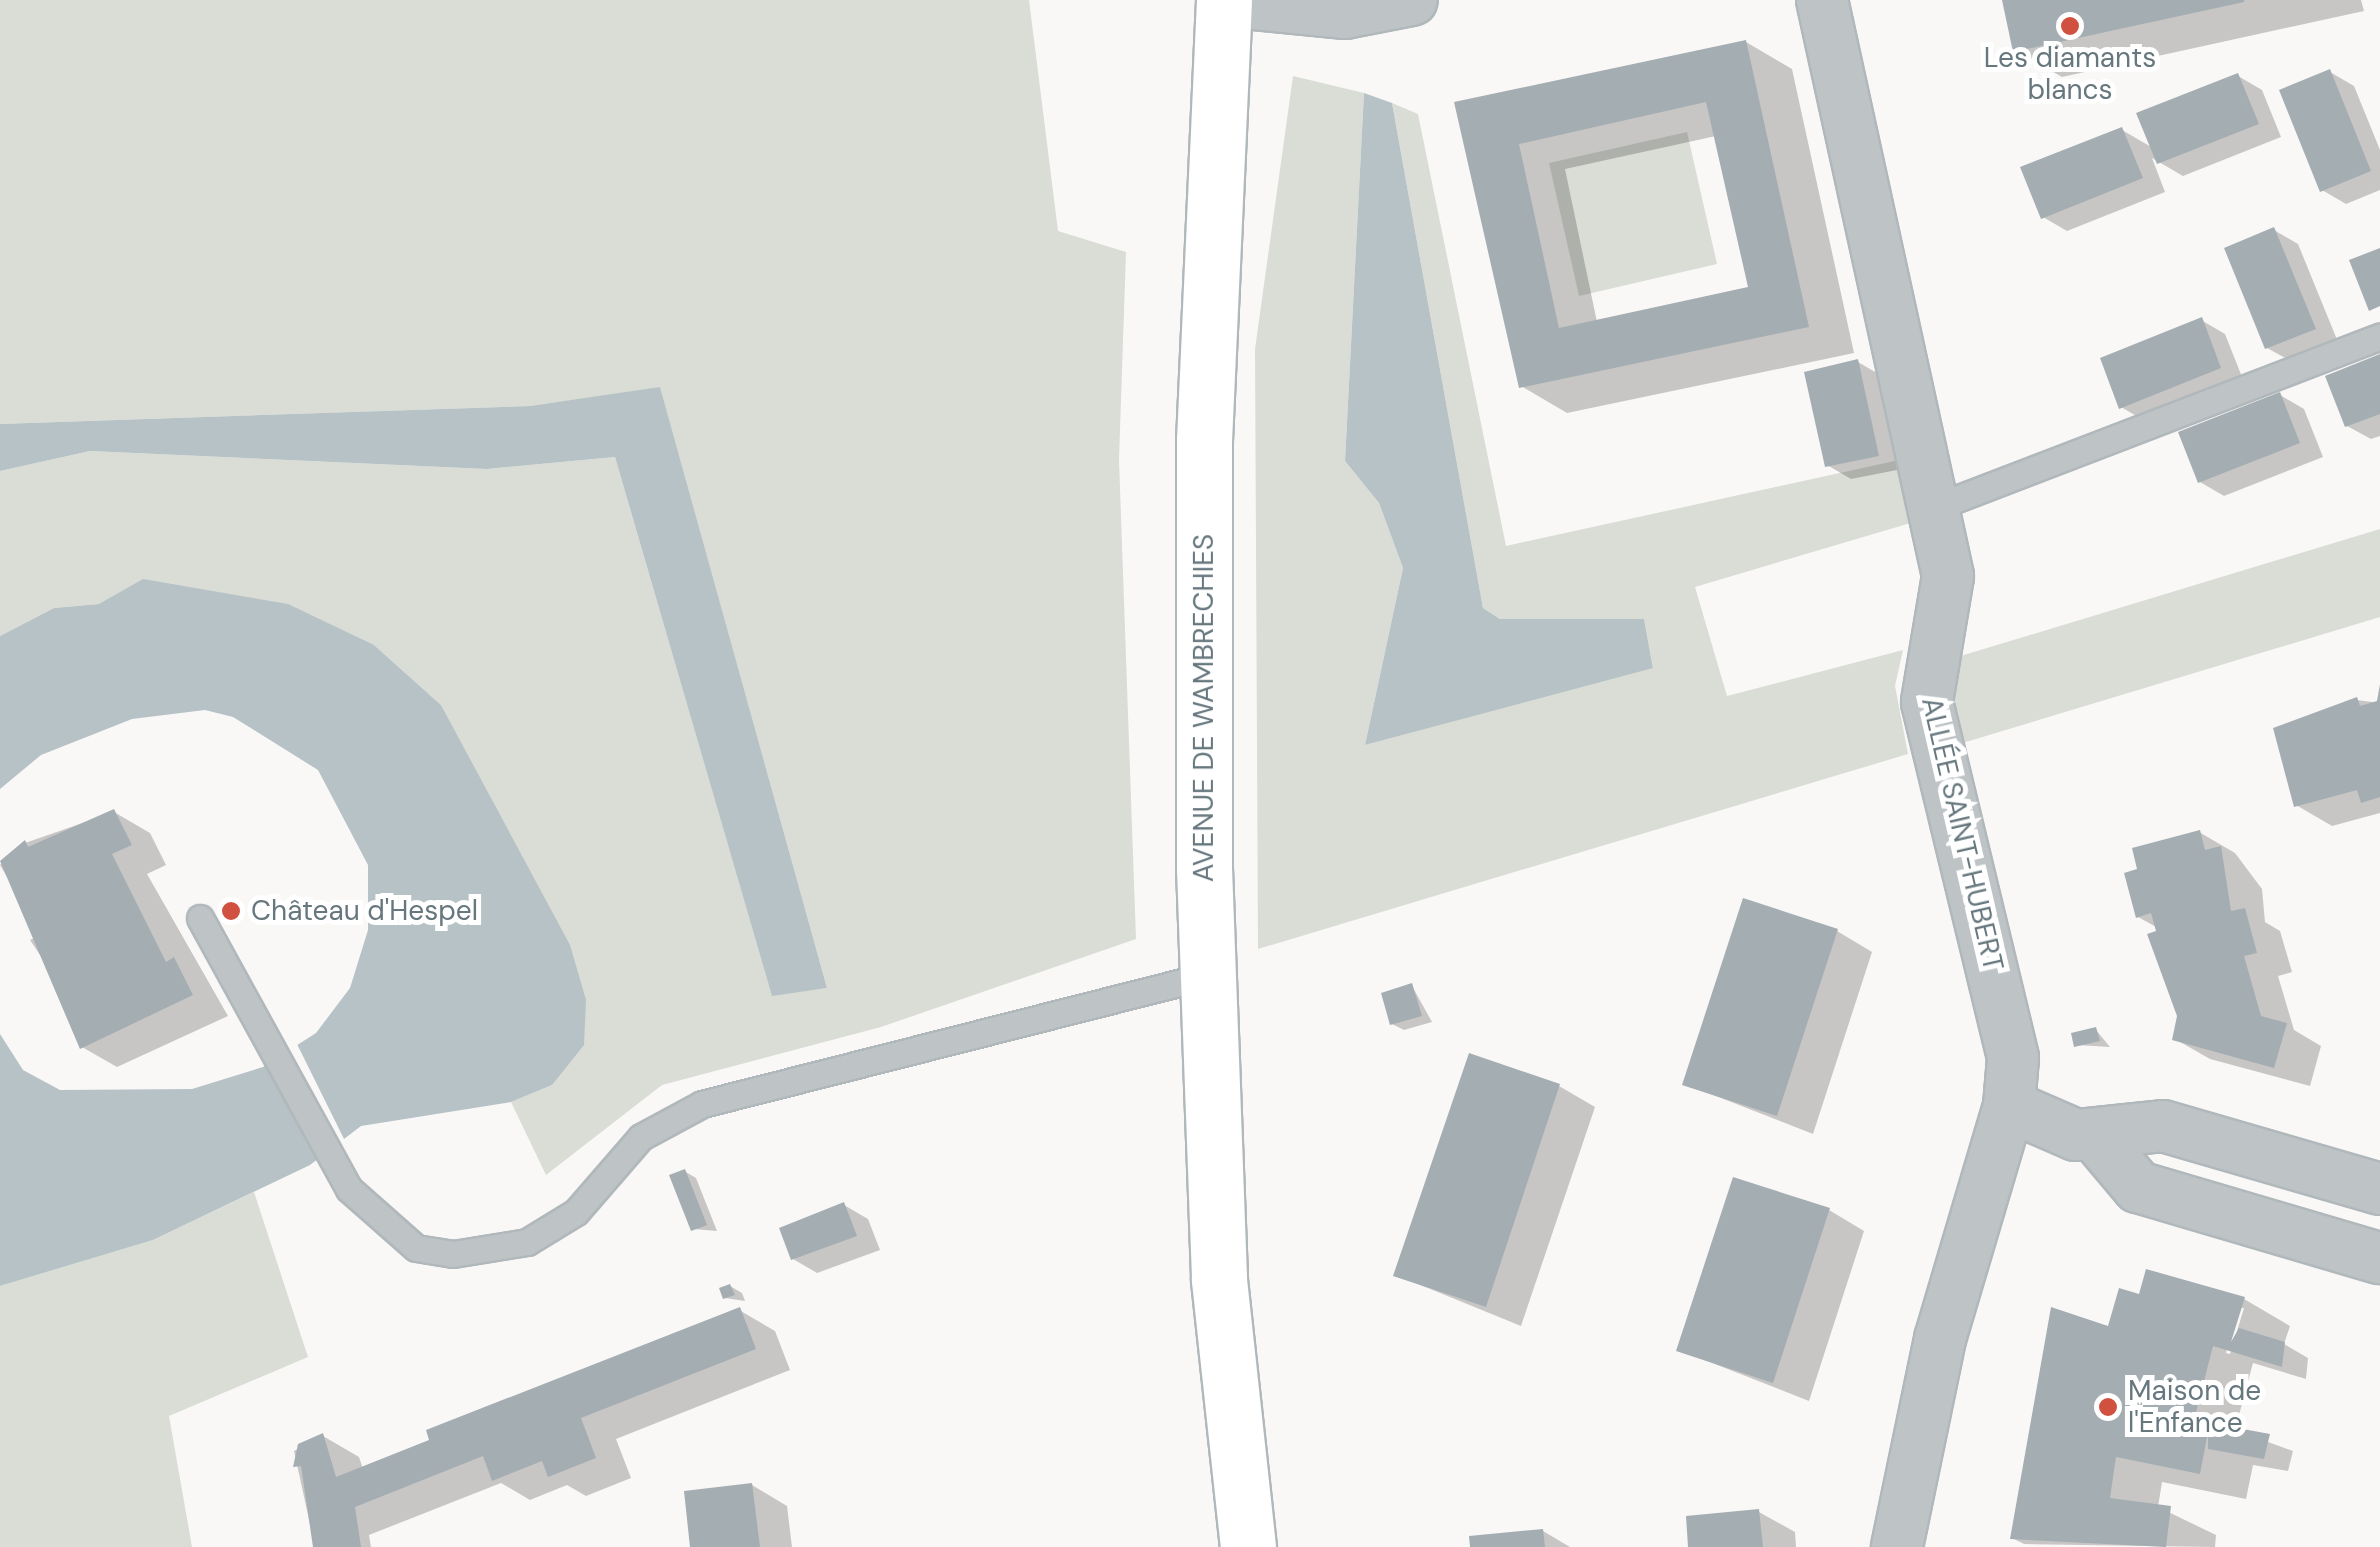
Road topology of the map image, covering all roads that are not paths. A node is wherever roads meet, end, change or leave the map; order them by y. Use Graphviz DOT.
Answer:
graph roads {
  1 [pos="1412,0"];
  2 [pos="1822,0"];
  3 [pos="1224,1"];
  4 [pos="2380,336"];
  5 [pos="1932,508"];
  6 [pos="200,918"];
  7 [pos="1206,976"];
  8 [pos="2009,1106"];
  9 [pos="2094,1136"];
  10 [pos="2380,1189"];
  11 [pos="2380,1258"];
  12 [pos="1228,1416"];
  13 [pos="1226,1547"];
  14 [pos="1248,1547"];
  15 [pos="1898,1547"];
  1 -- 3 [label="street"];
  2 -- 5 [label="street, ALLÉE SAINT-HUBERT"];
  3 -- 7 [label="main road, AVENUE DE WAMBRECHIES"];
  4 -- 5 [label="lane"];
  5 -- 8 [label="street, ALLÉE SAINT-HUBERT"];
  6 -- 7 [label="lane"];
  7 -- 12 [label="main road, AVENUE DE WAMBRECHIES"];
  8 -- 9 [label="street"];
  8 -- 15 [label="street, ALLÉE SAINT-HUBERT"];
  9 -- 10 [label="street"];
  9 -- 11 [label="street"];
  12 -- 13 [label="main road, AVENUE DE WAMBRECHIES"];
  12 -- 14 [label="main road, AVENUE DE WAMBRECHIES"];
}
